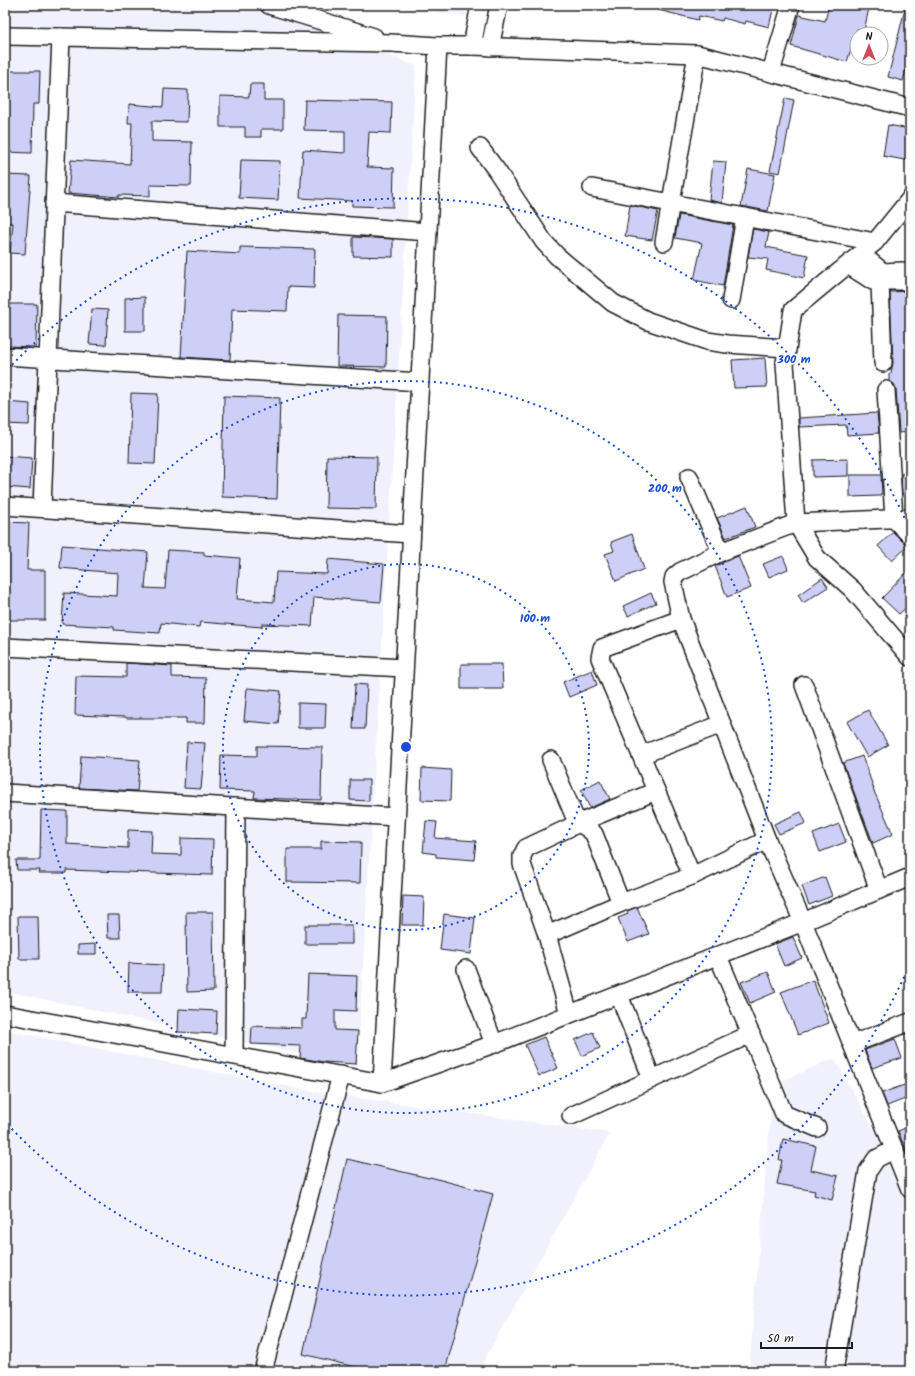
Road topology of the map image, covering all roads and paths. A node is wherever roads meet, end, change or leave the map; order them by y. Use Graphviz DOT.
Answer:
graph roads {
  1 [pos="269,5"];
  2 [pos="480,5"];
  3 [pos="499,5"];
  4 [pos="791,5"];
  5 [pos="5,36"];
  6 [pos="61,37"];
  7 [pos="391,43"];
  8 [pos="438,46"];
  9 [pos="472,46"];
  10 [pos="490,47"];
  11 [pos="697,54"];
  12 [pos="771,72"];
  13 [pos="910,108"];
  14 [pos="480,148"];
  15 [pos="592,188"];
  16 [pos="910,199"];
  17 [pos="54,203"];
  18 [pos="670,203"];
  19 [pos="745,217"];
  20 [pos="428,232"];
  21 [pos="664,242"];
  22 [pos="875,242"];
  23 [pos="854,259"];
  24 [pos="910,271"];
  25 [pos="910,281"];
  26 [pos="880,282"];
  27 [pos="731,300"];
  28 [pos="787,348"];
  29 [pos="5,356"];
  30 [pos="48,359"];
  31 [pos="883,363"];
  32 [pos="420,382"];
  33 [pos="886,390"];
  34 [pos="689,477"];
  35 [pos="5,506"];
  36 [pos="42,508"];
  37 [pos="902,519"];
  38 [pos="796,523"];
  39 [pos="411,534"];
  40 [pos="910,535"];
  41 [pos="721,552"];
  42 [pos="681,619"];
  43 [pos="5,647"];
  44 [pos="910,658"];
  45 [pos="404,668"];
  46 [pos="804,685"];
  47 [pos="722,724"];
  48 [pos="641,755"];
  49 [pos="551,760"];
  50 [pos="656,791"];
  51 [pos="5,792"];
  52 [pos="236,807"];
  53 [pos="396,817"];
  54 [pos="579,823"];
  55 [pos="767,840"];
  56 [pos="692,876"];
  57 [pos="910,877"];
  58 [pos="879,890"];
  59 [pos="621,903"];
  60 [pos="803,922"];
  61 [pos="547,935"];
  62 [pos="718,956"];
  63 [pos="466,969"];
  64 [pos="619,995"];
  65 [pos="5,1014"];
  66 [pos="568,1014"];
  67 [pos="910,1022"];
  68 [pos="751,1034"];
  69 [pos="494,1044"];
  70 [pos="852,1044"];
  71 [pos="234,1055"];
  72 [pos="341,1075"];
  73 [pos="652,1079"];
  74 [pos="382,1083"];
  75 [pos="571,1116"];
  76 [pos="817,1128"];
  77 [pos="895,1150"];
  78 [pos="905,1166"];
  79 [pos="910,1190"];
  80 [pos="263,1371"];
  81 [pos="834,1371"];
  1 -- 7 [label="street"];
  2 -- 9 [label="street"];
  3 -- 10 [label="street"];
  4 -- 12 [label="street"];
  5 -- 6 [label="street"];
  6 -- 7 [label="street"];
  6 -- 17 [label="street"];
  7 -- 8 [label="street"];
  8 -- 9 [label="street"];
  8 -- 20 [label="street"];
  9 -- 10 [label="street"];
  10 -- 11 [label="street"];
  11 -- 12 [label="street"];
  11 -- 18 [label="street"];
  12 -- 13 [label="street"];
  14 -- 28 [label="street"];
  15 -- 18 [label="street"];
  16 -- 22 [label="street"];
  17 -- 20 [label="street"];
  17 -- 30 [label="street"];
  18 -- 19 [label="street"];
  18 -- 21 [label="street"];
  19 -- 22 [label="street"];
  19 -- 27 [label="street"];
  20 -- 32 [label="street"];
  22 -- 23 [label="street"];
  23 -- 24 [label="street"];
  23 -- 26 [label="street"];
  23 -- 28 [label="street"];
  25 -- 26 [label="street"];
  26 -- 31 [label="street"];
  28 -- 38 [label="street"];
  29 -- 30 [label="street"];
  30 -- 32 [label="street"];
  30 -- 36 [label="street"];
  32 -- 39 [label="street"];
  33 -- 37 [label="street"];
  34 -- 41 [label="street"];
  35 -- 36 [label="street"];
  36 -- 39 [label="street"];
  37 -- 38 [label="street"];
  37 -- 40 [label="street"];
  38 -- 41 [label="street"];
  38 -- 44 [label="street"];
  39 -- 45 [label="street"];
  41 -- 42 [label="street"];
  42 -- 47 [label="street"];
  42 -- 48 [label="street"];
  43 -- 45 [label="street"];
  45 -- 53 [label="street"];
  46 -- 58 [label="street"];
  47 -- 48 [label="street"];
  47 -- 55 [label="street"];
  48 -- 50 [label="street"];
  49 -- 54 [label="street"];
  50 -- 54 [label="street"];
  50 -- 56 [label="street"];
  51 -- 52 [label="street"];
  52 -- 53 [label="street"];
  52 -- 71 [label="street"];
  53 -- 74 [label="street"];
  54 -- 59 [label="street"];
  54 -- 61 [label="street"];
  55 -- 56 [label="street"];
  55 -- 60 [label="street"];
  56 -- 59 [label="street"];
  57 -- 58 [label="street"];
  58 -- 60 [label="street"];
  59 -- 61 [label="street"];
  60 -- 62 [label="street"];
  60 -- 70 [label="street"];
  61 -- 66 [label="street"];
  62 -- 64 [label="street"];
  62 -- 68 [label="street"];
  63 -- 69 [label="street"];
  64 -- 66 [label="street"];
  64 -- 73 [label="street"];
  65 -- 71 [label="street"];
  66 -- 69 [label="street"];
  67 -- 70 [label="street"];
  68 -- 73 [label="street"];
  68 -- 76 [label="street"];
  69 -- 74 [label="street"];
  70 -- 77 [label="street"];
  71 -- 72 [label="street"];
  72 -- 74 [label="street"];
  72 -- 80 [label="street"];
  73 -- 75 [label="street"];
  77 -- 78 [label="street"];
  77 -- 81 [label="street"];
  78 -- 79 [label="street"];
}
